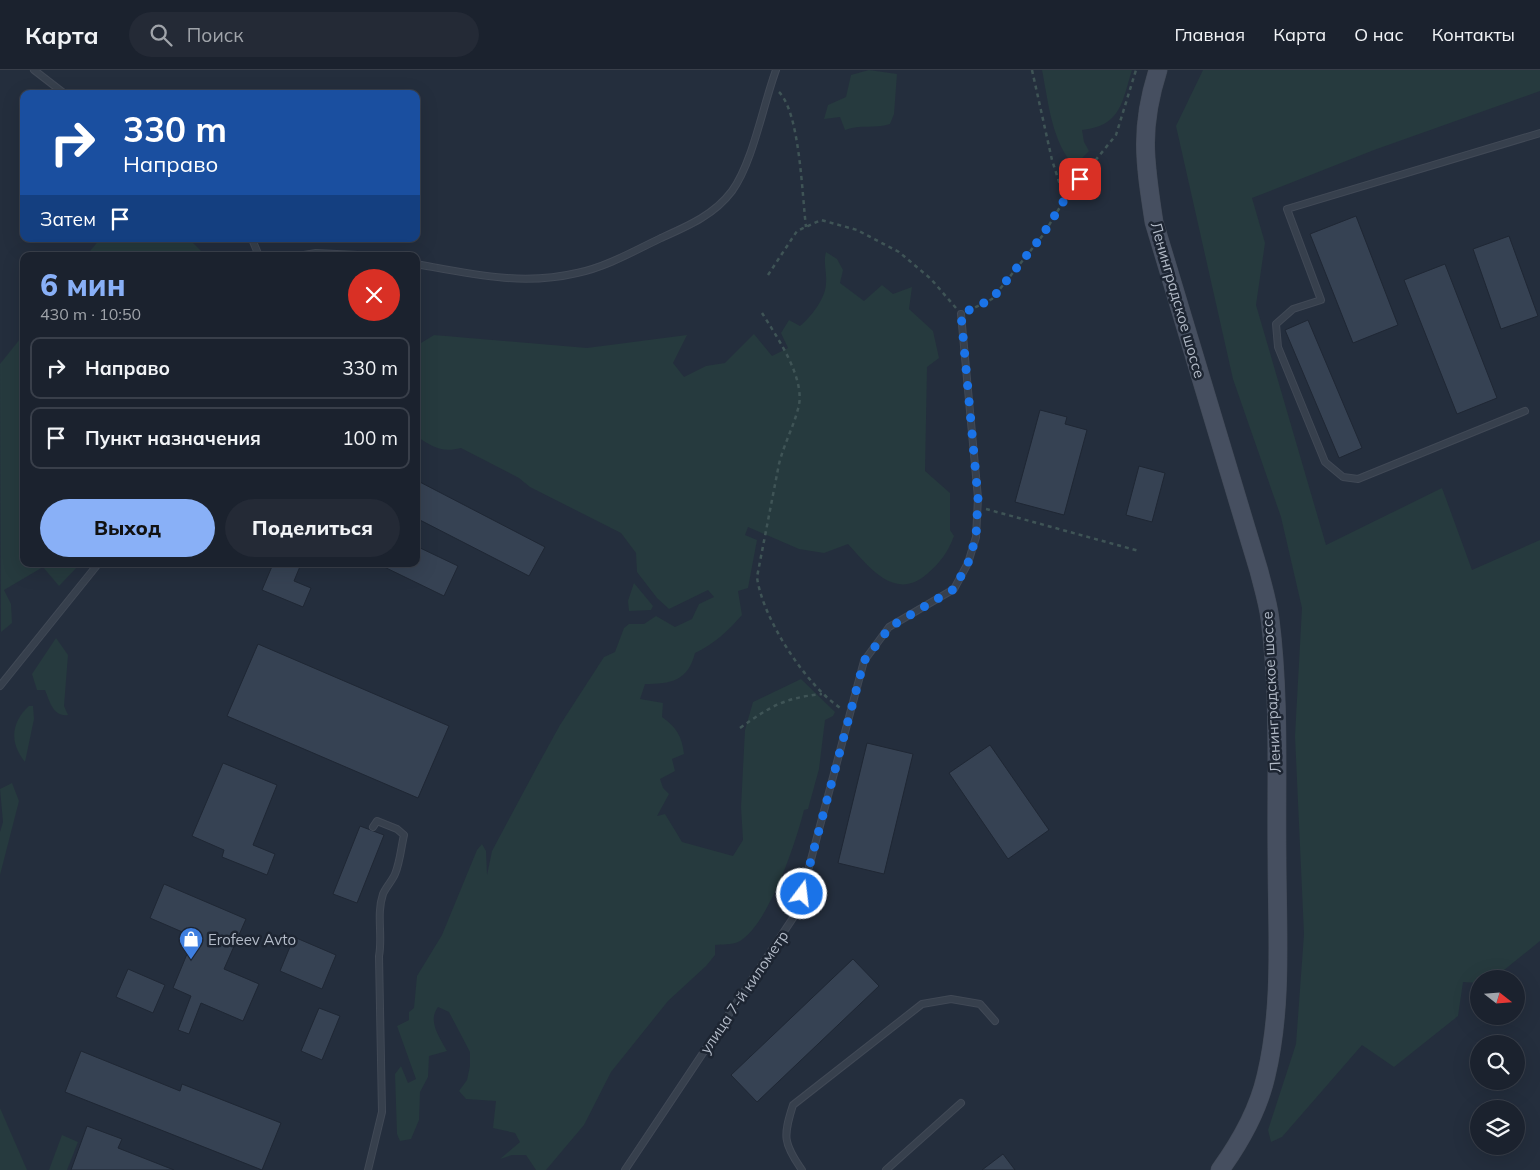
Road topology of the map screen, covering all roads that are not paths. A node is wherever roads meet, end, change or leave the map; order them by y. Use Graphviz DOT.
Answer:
graph roads {
  1 [pos="34,70"];
  2 [pos="776,70"];
  3 [pos="1158,70"];
  4 [pos="60,90"];
  5 [pos="1540,133"];
  6 [pos="420,265"];
  7 [pos="961,314"];
  8 [pos="1525,411"];
  9 [pos="96,567"];
  10 [pos="0,686"];
  11 [pos="373,827"];
  12 [pos="995,1021"];
  13 [pos="961,1103"];
  14 [pos="368,1170"];
  15 [pos="625,1170"];
  16 [pos="802,1170"];
  17 [pos="886,1170"];
  18 [pos="1220,1170"];
  1 -- 4 [label="lane"];
  2 -- 6 [label="lane"];
  3 -- 18 [label="main road, Ленинградское шоссе"];
  5 -- 8 [label="lane"];
  7 -- 15 [label="lane, улица 7-й километр"];
  9 -- 10 [label="lane"];
  11 -- 14 [label="lane"];
  12 -- 16 [label="lane"];
  13 -- 17 [label="lane"];
}
